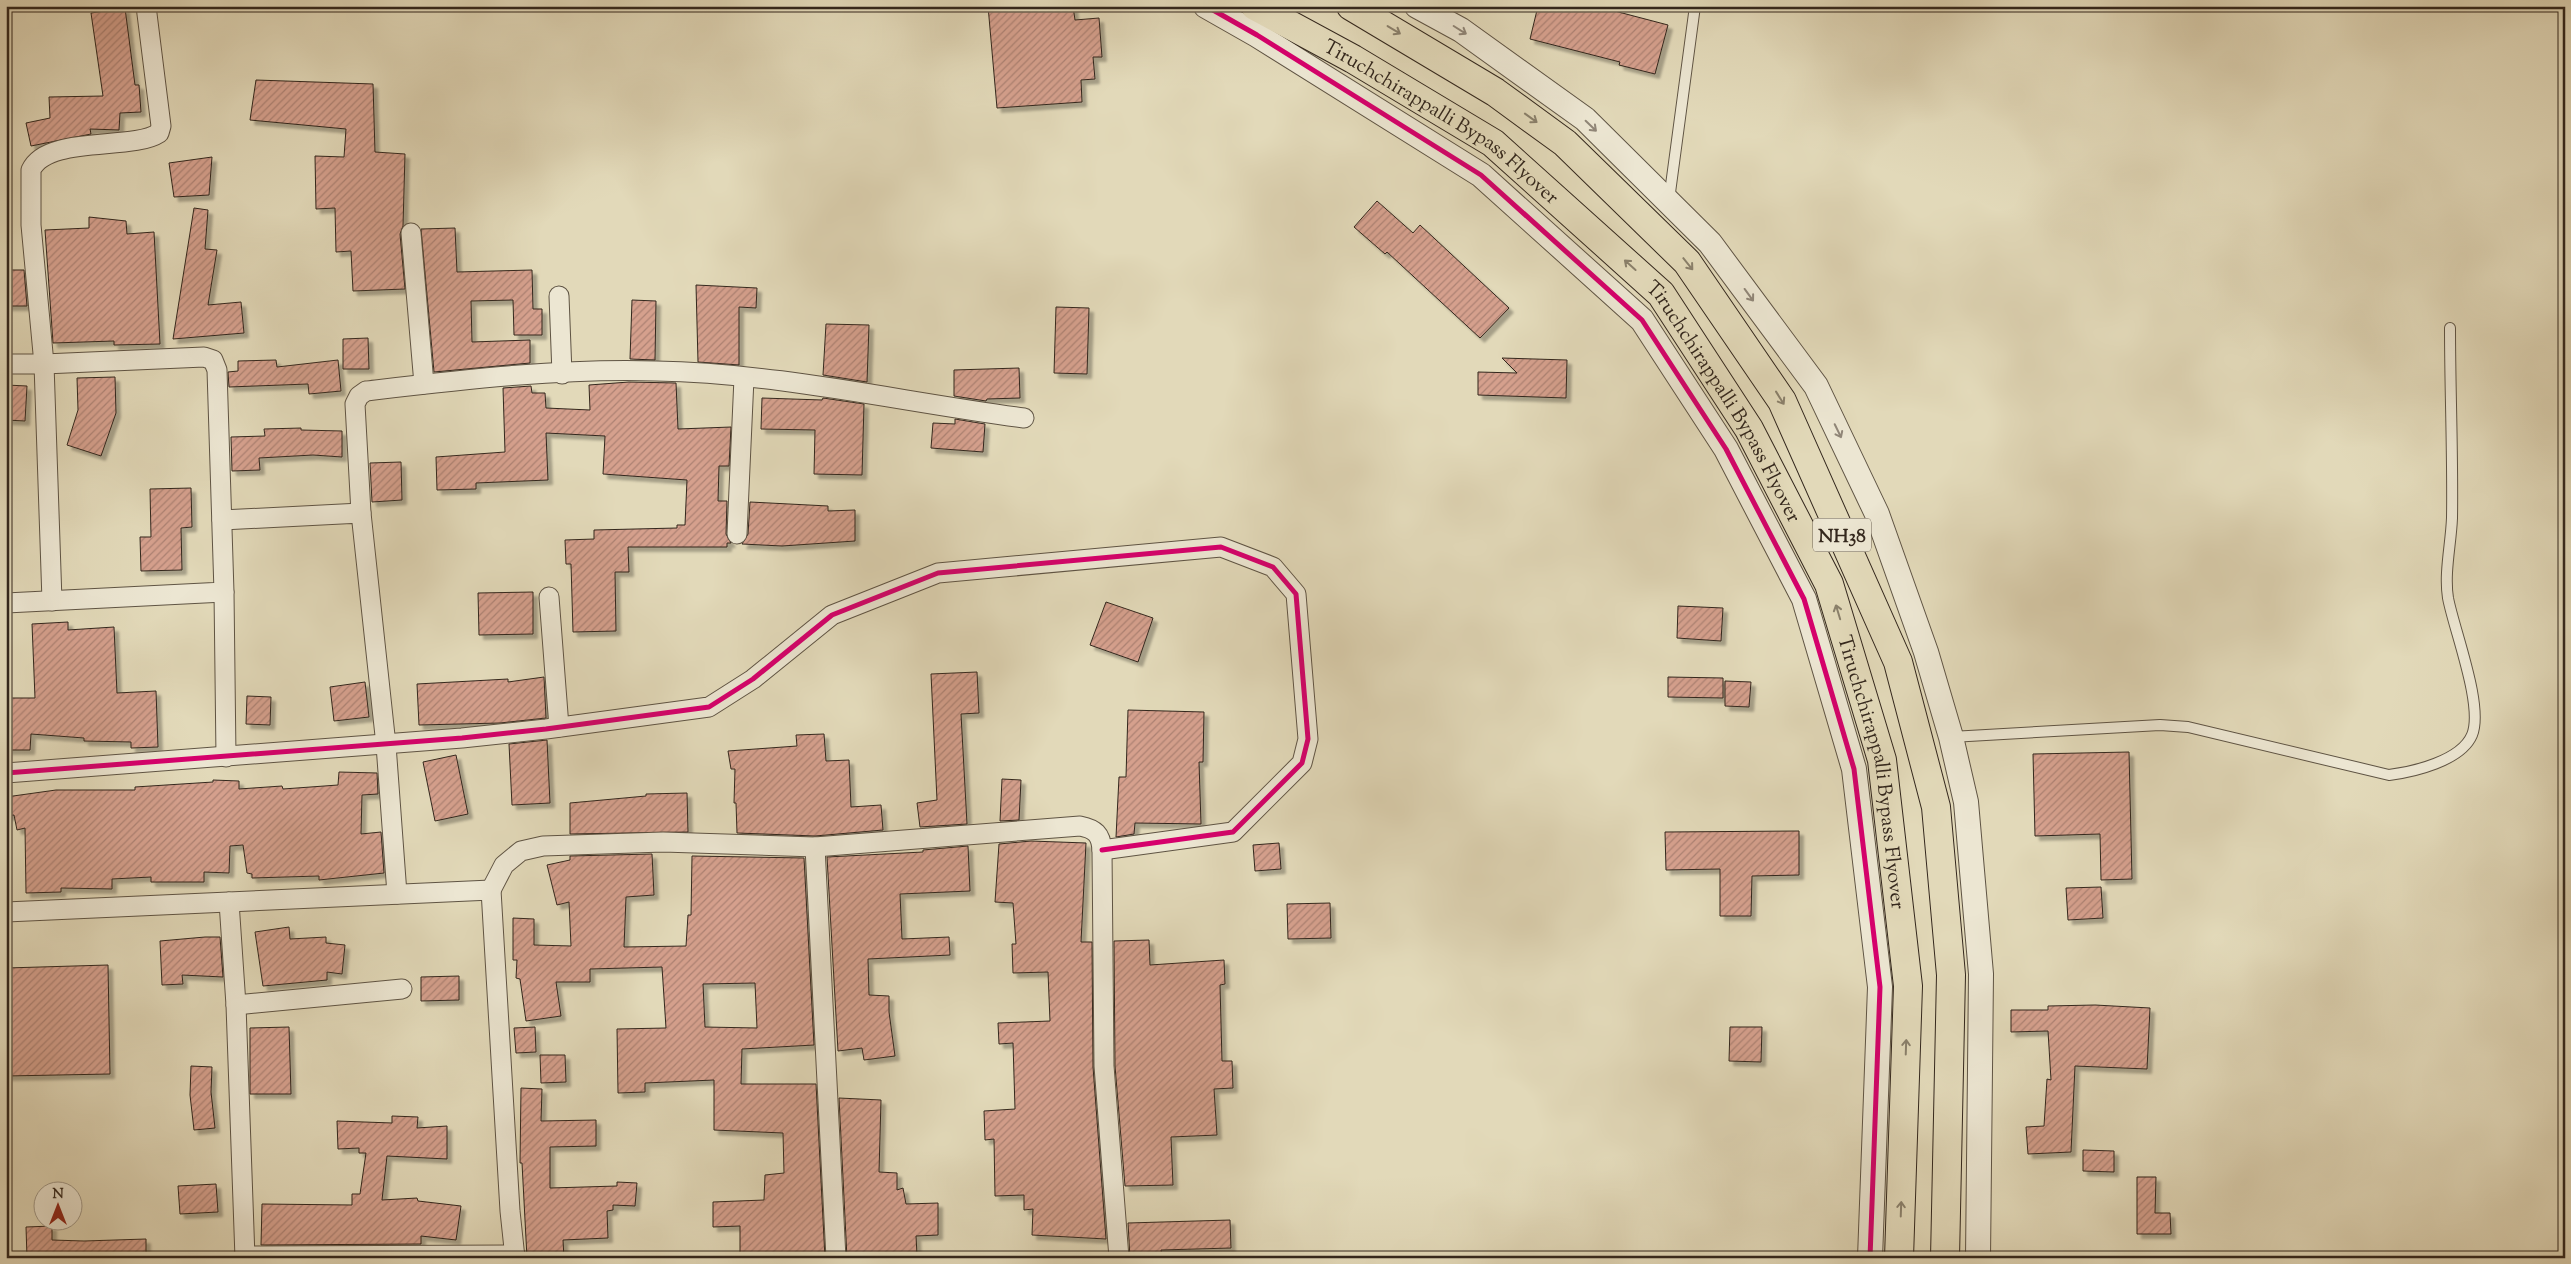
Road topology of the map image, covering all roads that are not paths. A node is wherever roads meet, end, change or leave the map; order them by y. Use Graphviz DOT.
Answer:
graph roads {
  1 [pos="146,6"];
  2 [pos="1206,6"];
  3 [pos="1255,6"];
  4 [pos="1351,6"];
  5 [pos="1418,6"];
  6 [pos="1695,6"];
  7 [pos="1668,201"];
  8 [pos="411,233"];
  9 [pos="559,296"];
  10 [pos="2450,328"];
  11 [pos="6,364"];
  12 [pos="44,364"];
  13 [pos="562,374"];
  14 [pos="744,378"];
  15 [pos="424,384"];
  16 [pos="1024,418"];
  17 [pos="361,513"];
  18 [pos="222,520"];
  19 [pos="737,534"];
  20 [pos="224,592"];
  21 [pos="549,597"];
  22 [pos="52,601"];
  23 [pos="6,604"];
  24 [pos="559,727"];
  25 [pos="1951,737"];
  26 [pos="386,745"];
  27 [pos="226,757"];
  28 [pos="6,773"];
  29 [pos="815,847"];
  30 [pos="1102,850"];
  31 [pos="491,890"];
  32 [pos="397,894"];
  33 [pos="229,902"];
  34 [pos="6,912"];
  35 [pos="402,989"];
  36 [pos="236,1005"];
  37 [pos="515,1256"];
  38 [pos="245,1257"];
  39 [pos="836,1258"];
  40 [pos="1119,1258"];
  41 [pos="1870,1258"];
  42 [pos="1899,1258"];
  43 [pos="1945,1258"];
  44 [pos="1978,1258"];
  1 -- 12 [label="street"];
  2 -- 41 [label="street"];
  42 -- 3 [label="highway, Tiruchchirappalli Bypass Flyover / NH38, one-way"];
  4 -- 43 [label="highway, Tiruchchirappalli Bypass Flyover / NH38, one-way"];
  5 -- 7 [label="street, one-way"];
  6 -- 7 [label="lane"];
  7 -- 25 [label="street, one-way"];
  8 -- 15 [label="street"];
  9 -- 13 [label="street"];
  10 -- 25 [label="lane"];
  11 -- 12 [label="street"];
  12 -- 18 [label="street"];
  12 -- 22 [label="street"];
  13 -- 14 [label="street"];
  13 -- 15 [label="street"];
  14 -- 16 [label="street"];
  14 -- 19 [label="street"];
  15 -- 17 [label="street"];
  17 -- 18 [label="street"];
  17 -- 26 [label="street"];
  18 -- 20 [label="street"];
  20 -- 22 [label="street"];
  20 -- 27 [label="street"];
  21 -- 24 [label="street"];
  22 -- 23 [label="street"];
  24 -- 26 [label="street"];
  24 -- 30 [label="street"];
  25 -- 44 [label="street"];
  26 -- 27 [label="street"];
  26 -- 32 [label="street"];
  27 -- 28 [label="street"];
  29 -- 30 [label="street"];
  29 -- 31 [label="street"];
  29 -- 39 [label="street"];
  30 -- 40 [label="street"];
  31 -- 32 [label="street"];
  31 -- 37 [label="street"];
  32 -- 33 [label="street"];
  33 -- 34 [label="street"];
  33 -- 36 [label="street"];
  35 -- 36 [label="street"];
  36 -- 38 [label="street"];
  37 -- 38 [label="street"];
}
